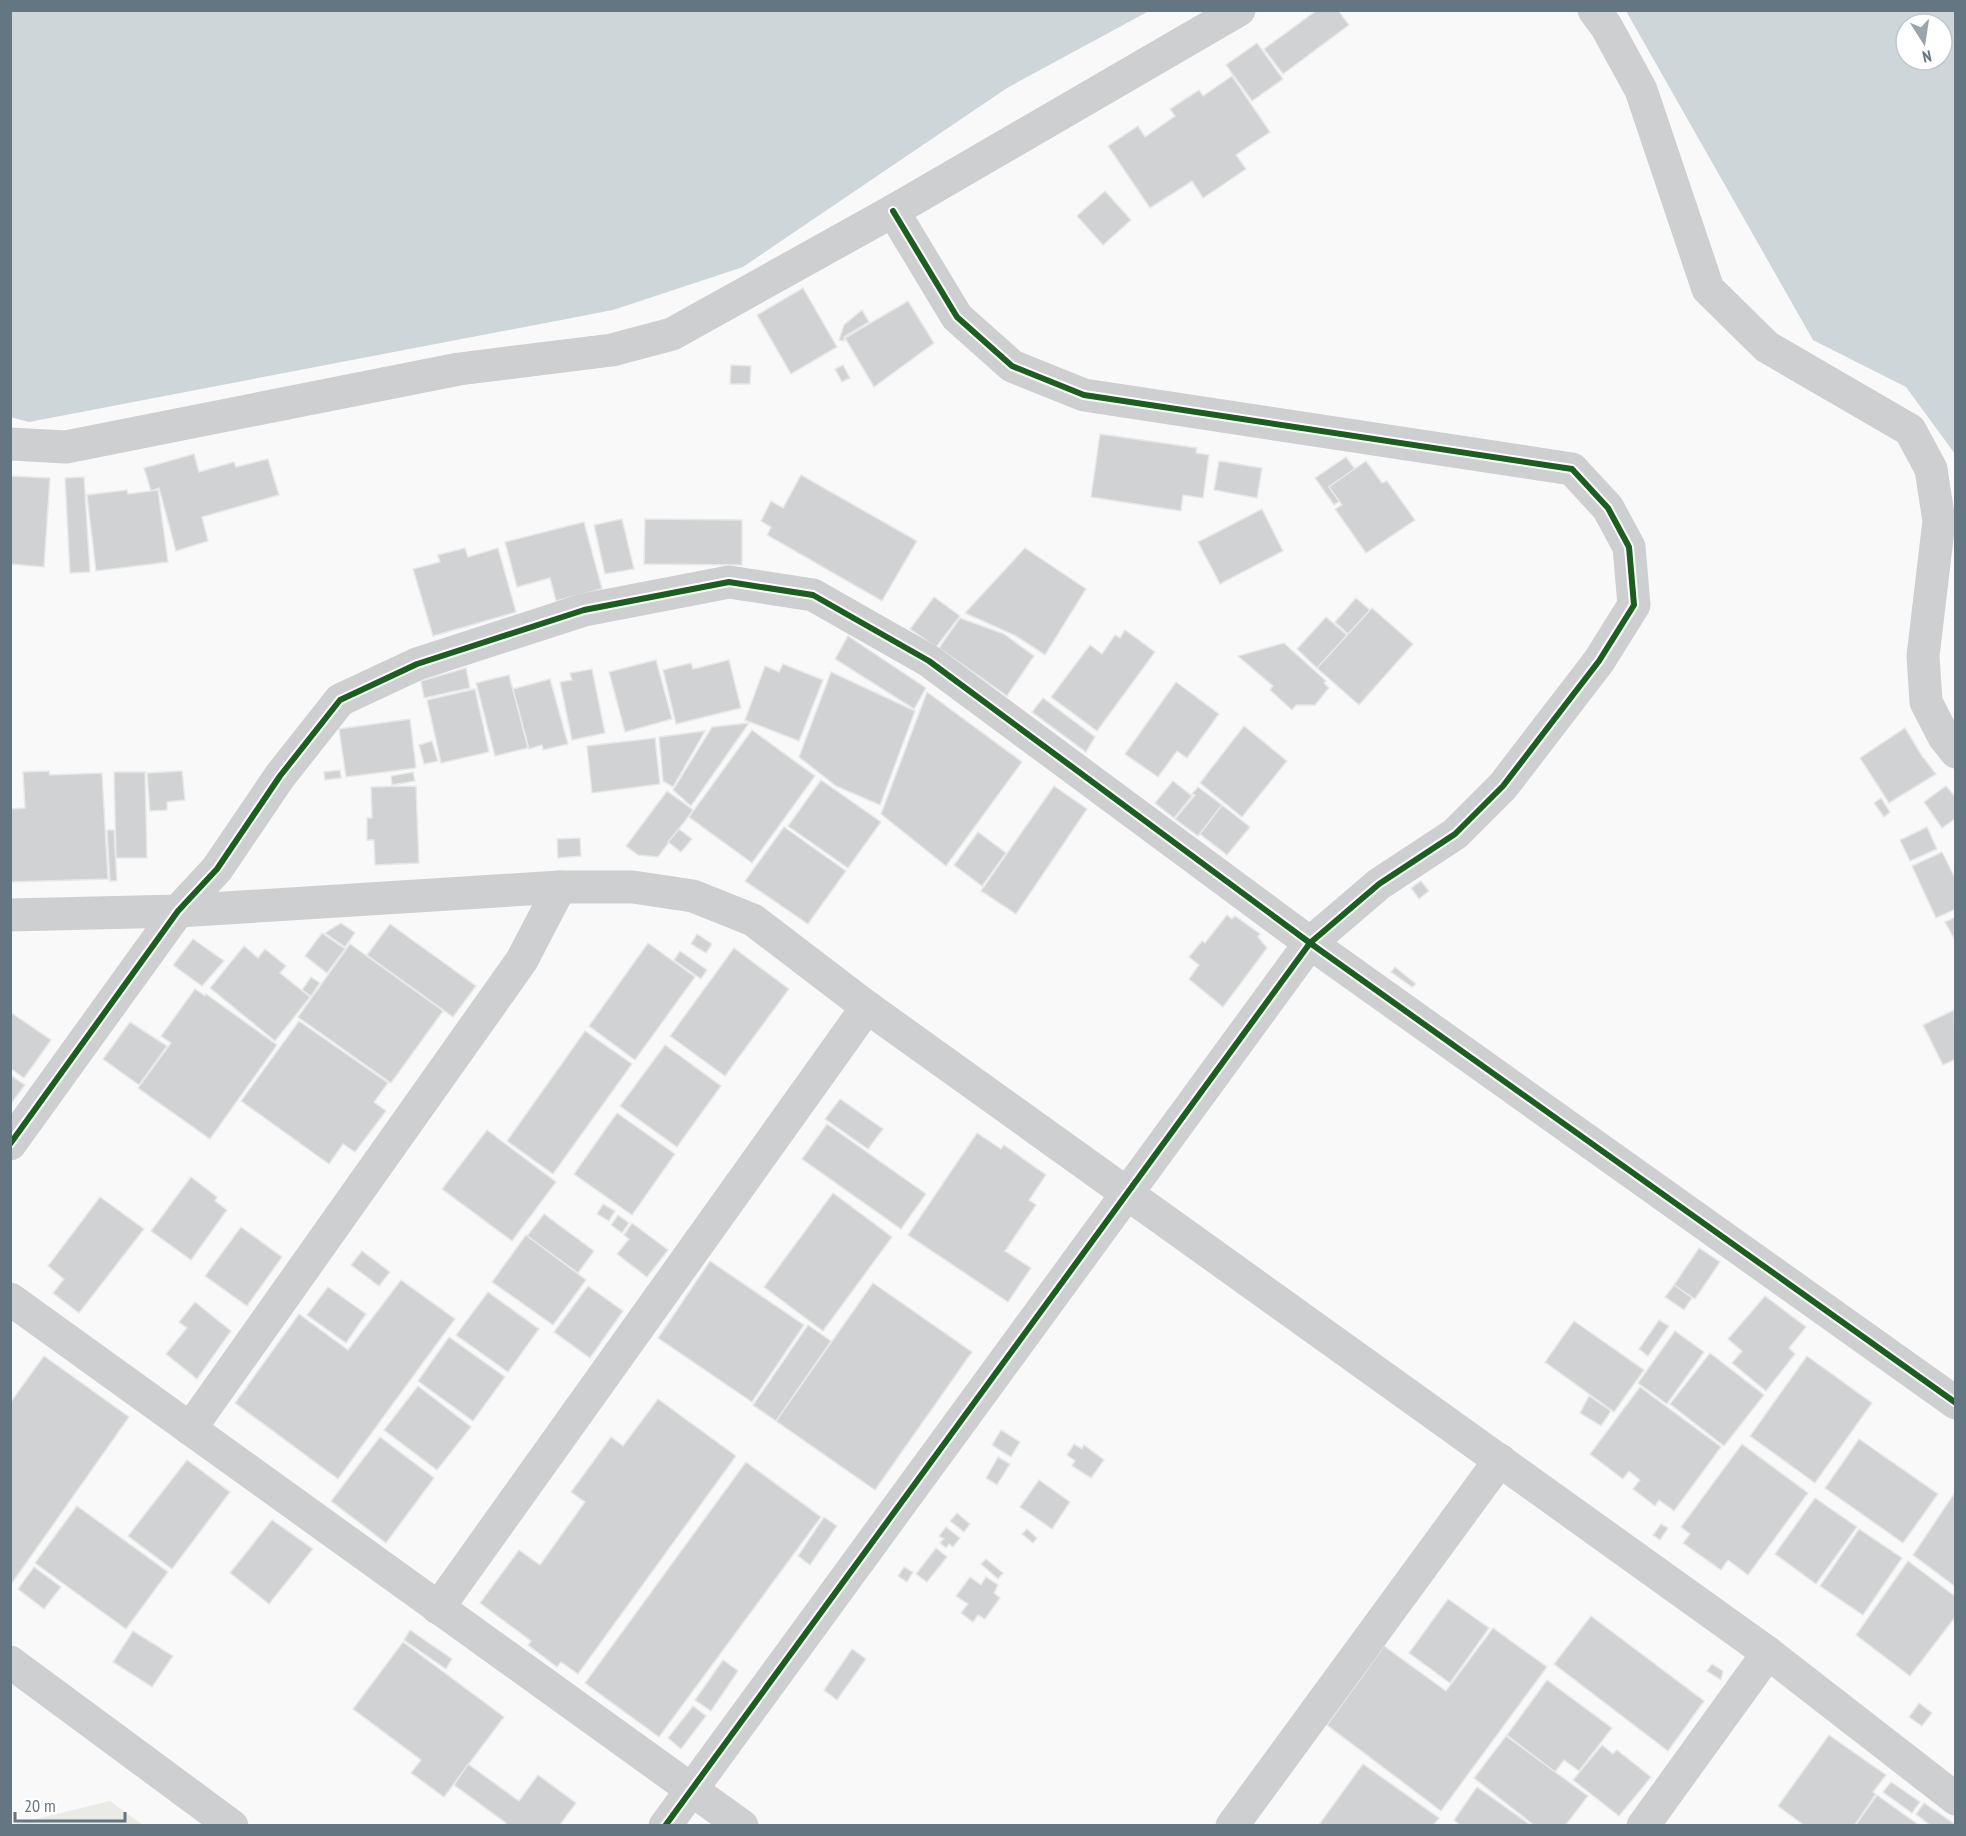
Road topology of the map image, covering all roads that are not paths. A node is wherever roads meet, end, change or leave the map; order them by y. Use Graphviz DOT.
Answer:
graph roads {
  1 [pos="1239,10"];
  2 [pos="1594,10"];
  3 [pos="893,211"];
  4 [pos="10,444"];
  5 [pos="1956,752"];
  6 [pos="560,887"];
  7 [pos="178,911"];
  8 [pos="10,915"];
  9 [pos="1310,944"];
  10 [pos="867,1007"];
  11 [pos="10,1144"];
  12 [pos="1127,1194"];
  13 [pos="10,1299"];
  14 [pos="1956,1403"];
  15 [pos="190,1429"];
  16 [pos="1500,1460"];
  17 [pos="438,1608"];
  18 [pos="1768,1653"];
  19 [pos="10,1662"];
  20 [pos="691,1789"];
  21 [pos="1956,1799"];
  22 [pos="232,1826"];
  23 [pos="665,1826"];
  24 [pos="742,1826"];
  25 [pos="1232,1826"];
  26 [pos="1643,1826"];
  1 -- 3 [label="street"];
  2 -- 5 [label="street"];
  3 -- 4 [label="street"];
  3 -- 9 [label="street"];
  6 -- 7 [label="street"];
  6 -- 10 [label="street"];
  6 -- 15 [label="street"];
  7 -- 8 [label="street"];
  7 -- 9 [label="street"];
  7 -- 11 [label="street"];
  9 -- 12 [label="street"];
  9 -- 14 [label="street"];
  10 -- 12 [label="street"];
  10 -- 17 [label="street"];
  12 -- 16 [label="street"];
  12 -- 20 [label="street"];
  13 -- 15 [label="street"];
  15 -- 17 [label="street"];
  16 -- 18 [label="street"];
  16 -- 25 [label="street"];
  17 -- 20 [label="street"];
  18 -- 21 [label="street"];
  18 -- 26 [label="street"];
  19 -- 22 [label="street"];
  20 -- 23 [label="street"];
  20 -- 24 [label="street"];
}
